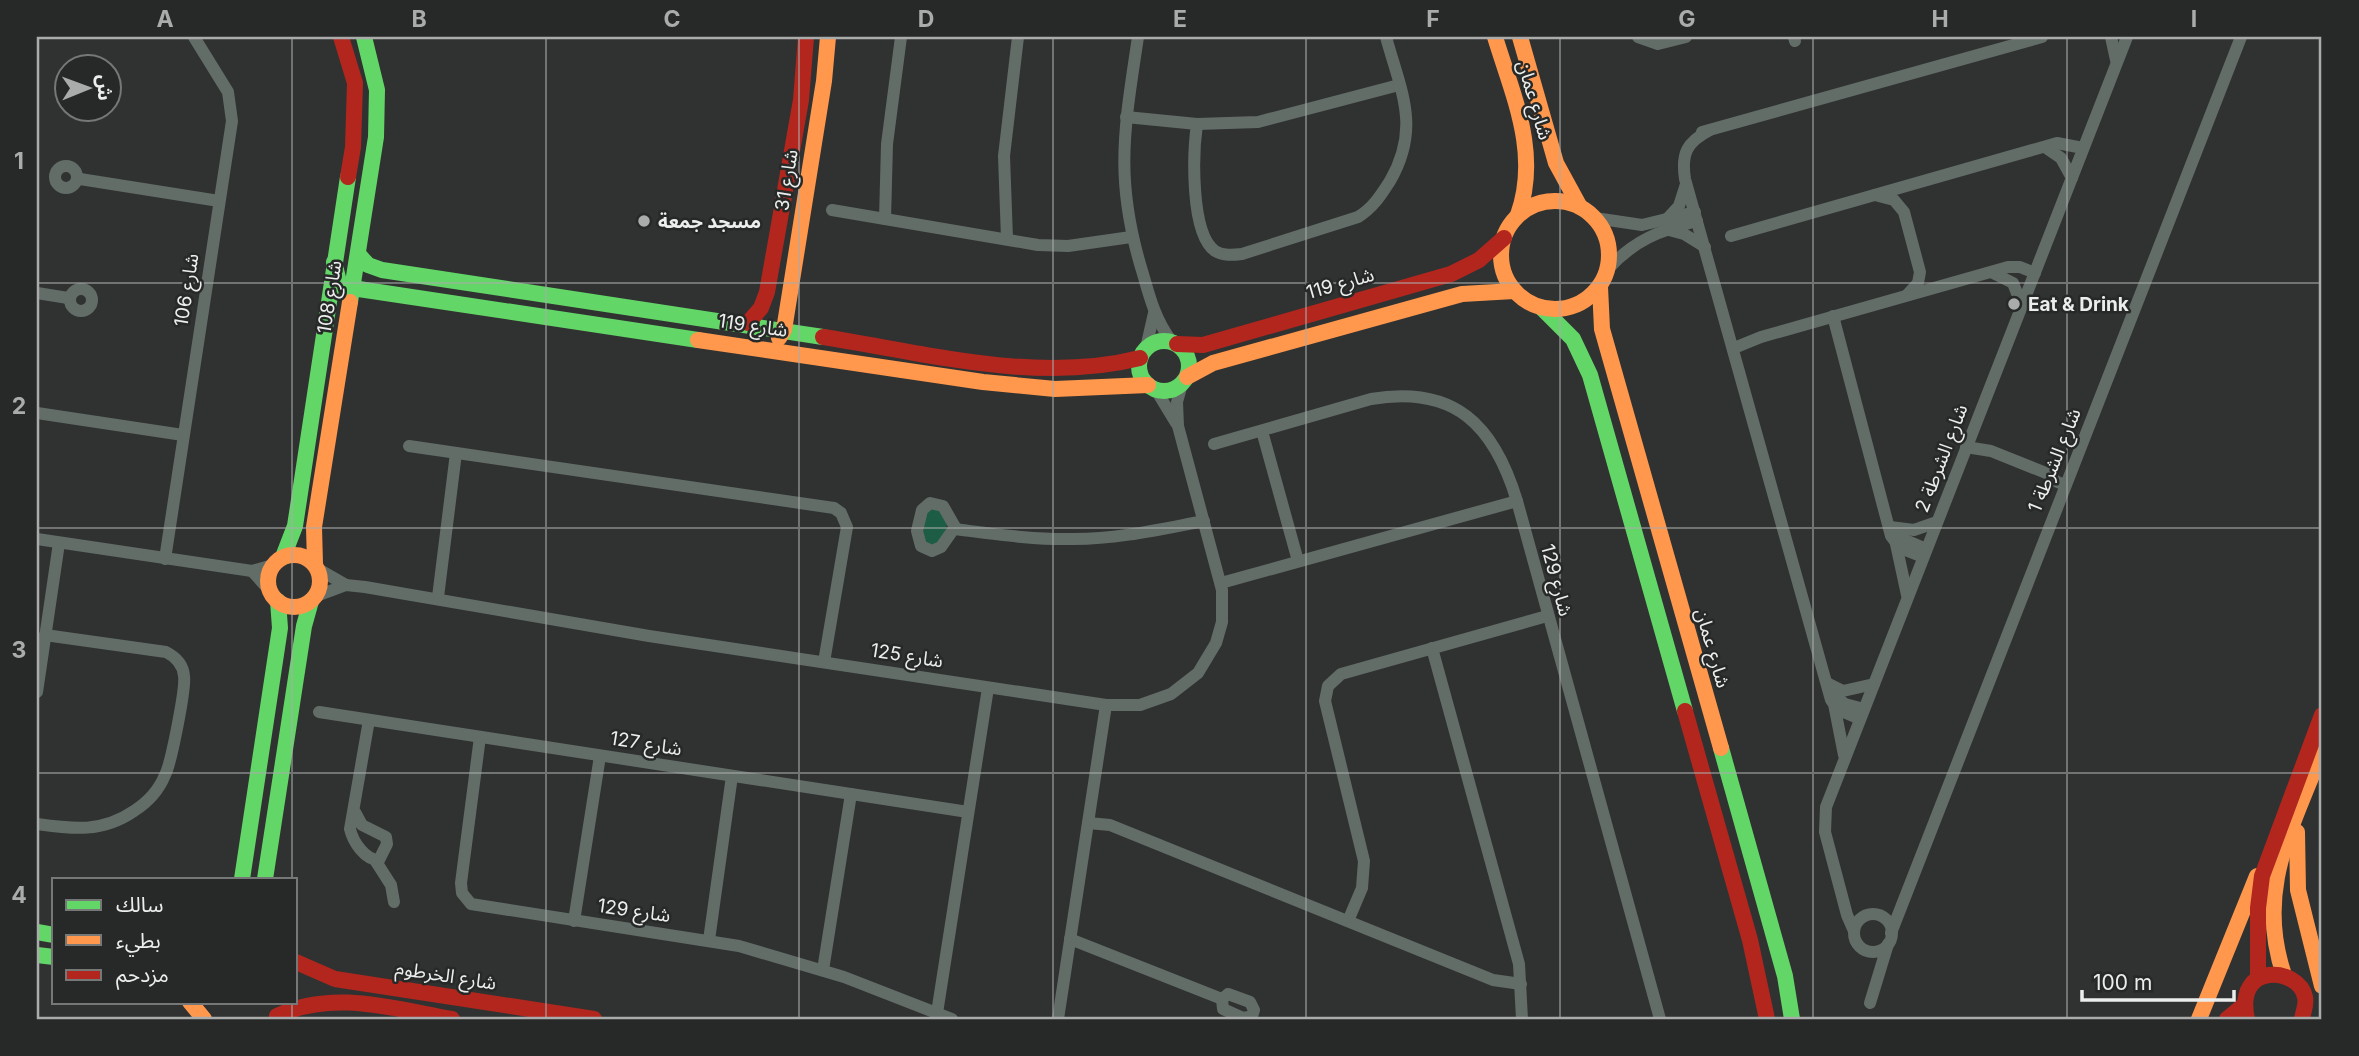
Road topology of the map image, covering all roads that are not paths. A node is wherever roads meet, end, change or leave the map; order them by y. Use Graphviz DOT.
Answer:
graph roads {
  1 [pos="194,37"];
  2 [pos="341,37"];
  3 [pos="364,37"];
  4 [pos="806,37"];
  5 [pos="828,37"];
  6 [pos="901,37"];
  7 [pos="1018,37"];
  8 [pos="1138,37"];
  9 [pos="1386,37"];
  10 [pos="1496,37"];
  11 [pos="1520,37"];
  12 [pos="1638,37"];
  13 [pos="1686,37"];
  14 [pos="2042,37"];
  15 [pos="2111,37"];
  16 [pos="2127,37"];
  17 [pos="2241,37"];
  18 [pos="2116,64"];
  19 [pos="804,77"];
  20 [pos="1399,85"];
  21 [pos="1126,117"];
  22 [pos="1197,124"];
  23 [pos="2092,126"];
  24 [pos="813,145"];
  25 [pos="2052,145"];
  26 [pos="2082,153"];
  27 [pos="2072,178"];
  28 [pos="79,179"];
  29 [pos="1686,181"];
  30 [pos="1875,195"];
  31 [pos="219,201"];
  32 [pos="1580,206"];
  33 [pos="832,210"];
  34 [pos="1518,216"];
  35 [pos="1696,216"];
  36 [pos="1595,218"];
  37 [pos="885,219"];
  38 [pos="1665,225"];
  39 [pos="1731,236"];
  40 [pos="1131,237"];
  41 [pos="1504,238"];
  42 [pos="1007,239"];
  43 [pos="2046,244"];
  44 [pos="1705,247"];
  45 [pos="358,254"];
  46 [pos="334,262"];
  47 [pos="1608,269"];
  48 [pos="2002,270"];
  49 [pos="2033,277"];
  50 [pos="1600,287"];
  51 [pos="352,288"];
  52 [pos="1514,291"];
  53 [pos="37,293"];
  54 [pos="546,295"];
  55 [pos="1907,295"];
  56 [pos="68,298"];
  57 [pos="2022,306"];
  58 [pos="1542,309"];
  59 [pos="504,310"];
  60 [pos="1154,313"];
  61 [pos="1833,316"];
  62 [pos="748,323"];
  63 [pos="784,330"];
  64 [pos="728,343"];
  65 [pos="1175,343"];
  66 [pos="1733,345"];
  67 [pos="1143,353"];
  68 [pos="1184,381"];
  69 [pos="1152,388"];
  70 [pos="37,413"];
  71 [pos="1178,426"];
  72 [pos="1262,430"];
  73 [pos="183,435"];
  74 [pos="1967,443"];
  75 [pos="1214,444"];
  76 [pos="409,446"];
  77 [pos="456,453"];
  78 [pos="2067,480"];
  79 [pos="1517,501"];
  80 [pos="1204,521"];
  81 [pos="1937,522"];
  82 [pos="1890,527"];
  83 [pos="954,529"];
  84 [pos="37,539"];
  85 [pos="60,543"];
  86 [pos="1896,544"];
  87 [pos="1925,553"];
  88 [pos="165,559"];
  89 [pos="278,561"];
  90 [pos="1298,561"];
  91 [pos="316,567"];
  92 [pos="252,571"];
  93 [pos="1221,583"];
  94 [pos="346,585"];
  95 [pos="274,596"];
  96 [pos="438,597"];
  97 [pos="1907,598"];
  98 [pos="313,599"];
  99 [pos="1547,617"];
  100 [pos="46,635"];
  101 [pos="1432,648"];
  102 [pos="824,662"];
  103 [pos="1874,684"];
  104 [pos="988,688"];
  105 [pos="37,692"];
  106 [pos="1830,692"];
  107 [pos="1106,705"];
  108 [pos="319,712"];
  109 [pos="1862,714"];
  110 [pos="2322,715"];
  111 [pos="369,720"];
  112 [pos="481,737"];
  113 [pos="2322,750"];
  114 [pos="600,755"];
  115 [pos="1844,761"];
  116 [pos="732,776"];
  117 [pos="851,794"];
  118 [pos="355,812"];
  119 [pos="968,812"];
  120 [pos="2300,812"];
  121 [pos="1088,823"];
  122 [pos="37,824"];
  123 [pos="375,860"];
  124 [pos="2266,862"];
  125 [pos="242,878"];
  126 [pos="265,878"];
  127 [pos="1844,897"];
  128 [pos="1905,899"];
  129 [pos="394,902"];
  130 [pos="1872,915"];
  131 [pos="574,921"];
  132 [pos="1348,921"];
  133 [pos="1854,931"];
  134 [pos="1890,938"];
  135 [pos="1070,939"];
  136 [pos="709,940"];
  137 [pos="1869,951"];
  138 [pos="298,963"];
  139 [pos="823,970"];
  140 [pos="2284,975"];
  141 [pos="1876,976"];
  142 [pos="2258,978"];
  143 [pos="1521,984"];
  144 [pos="2322,986"];
  145 [pos="1222,999"];
  146 [pos="1870,1003"];
  147 [pos="192,1004"];
  148 [pos="937,1013"];
  149 [pos="2245,1013"];
  150 [pos="275,1017"];
  151 [pos="204,1019"];
  152 [pos="452,1019"];
  153 [pos="594,1019"];
  154 [pos="952,1019"];
  155 [pos="1058,1019"];
  156 [pos="1522,1019"];
  157 [pos="1660,1019"];
  158 [pos="1767,1019"];
  159 [pos="1792,1019"];
  160 [pos="2199,1019"];
  161 [pos="2227,1019"];
  162 [pos="2302,1019"];
  1 -- 31 [label="street, شارع 106"];
  2 -- 46 [label="street, شارع 108"];
  3 -- 45 [label="street, شارع 108"];
  4 -- 19 [label="street, شارع 31"];
  5 -- 24 [label="street, شارع 31"];
  6 -- 37 [label="street"];
  7 -- 42 [label="street"];
  8 -- 21 [label="street"];
  9 -- 20 [label="street"];
  10 -- 34 [label="street, شارع عمان"];
  11 -- 32 [label="street, شارع عمان"];
  12 -- 13 [label="street"];
  14 -- 29 [label="street"];
  15 -- 18 [label="street"];
  16 -- 18 [label="street, شارع الشرطة 2"];
  17 -- 78 [label="street, شارع الشرطة 1"];
  18 -- 23 [label="street, شارع الشرطة 2"];
  19 -- 24 [label="street"];
  19 -- 62 [label="street, شارع 31"];
  20 -- 22 [label="street"];
  20 -- 22 [label="street"];
  21 -- 22 [label="street"];
  21 -- 40 [label="street"];
  23 -- 25 [label="street"];
  23 -- 26 [label="street, شارع الشرطة 2"];
  24 -- 63 [label="street, شارع 31"];
  25 -- 26 [label="street"];
  25 -- 27 [label="street"];
  25 -- 30 [label="street"];
  26 -- 27 [label="street, شارع الشرطة 2"];
  27 -- 43 [label="street, شارع الشرطة 2"];
  28 -- 31 [label="street"];
  29 -- 35 [label="street"];
  29 -- 38 [label="street"];
  30 -- 39 [label="street"];
  30 -- 55 [label="street"];
  31 -- 73 [label="street, شارع 106"];
  32 -- 34 [label="street"];
  32 -- 36 [label="street"];
  33 -- 37 [label="street"];
  34 -- 41 [label="street"];
  35 -- 38 [label="street"];
  35 -- 44 [label="street"];
  36 -- 38 [label="street"];
  36 -- 47 [label="street"];
  37 -- 42 [label="street"];
  38 -- 44 [label="street"];
  38 -- 47 [label="street"];
  40 -- 42 [label="street"];
  40 -- 60 [label="street"];
  41 -- 52 [label="street"];
  41 -- 65 [label="street, شارع 119"];
  43 -- 48 [label="street"];
  43 -- 49 [label="street, شارع الشرطة 2"];
  44 -- 66 [label="street"];
  45 -- 51 [label="street, شارع 108"];
  45 -- 54 [label="street, شارع 119"];
  46 -- 51 [label="street"];
  46 -- 89 [label="street, شارع 108"];
  47 -- 50 [label="street"];
  48 -- 49 [label="street"];
  48 -- 55 [label="street"];
  48 -- 57 [label="street"];
  49 -- 57 [label="street, شارع الشرطة 2"];
  50 -- 58 [label="street"];
  50 -- 159 [label="street, شارع عمان"];
  51 -- 59 [label="street, شارع 119"];
  51 -- 91 [label="street, شارع 108"];
  52 -- 58 [label="street"];
  52 -- 68 [label="street"];
  53 -- 56 [label="street"];
  54 -- 59 [label="street"];
  54 -- 62 [label="street, شارع 119"];
  55 -- 61 [label="street"];
  57 -- 74 [label="street, شارع الشرطة 2"];
  58 -- 158 [label="street"];
  59 -- 64 [label="street, شارع 119"];
  60 -- 65 [label="street"];
  60 -- 67 [label="street"];
  61 -- 66 [label="street"];
  61 -- 82 [label="street"];
  62 -- 63 [label="street, شارع 119"];
  63 -- 64 [label="street"];
  63 -- 67 [label="street, شارع 119"];
  64 -- 69 [label="street, شارع 119"];
  65 -- 67 [label="street"];
  65 -- 68 [label="street"];
  66 -- 106 [label="street"];
  67 -- 69 [label="street"];
  68 -- 69 [label="street"];
  68 -- 71 [label="street, شارع 125"];
  69 -- 71 [label="street, شارع 125"];
  70 -- 73 [label="street"];
  71 -- 80 [label="street, شارع 125"];
  72 -- 75 [label="street, شارع 129"];
  72 -- 79 [label="street, شارع 129"];
  72 -- 90 [label="street"];
  73 -- 88 [label="street, شارع 106"];
  74 -- 78 [label="street"];
  74 -- 81 [label="street, شارع الشرطة 2"];
  76 -- 77 [label="street"];
  77 -- 96 [label="street"];
  77 -- 102 [label="street"];
  78 -- 128 [label="street, شارع الشرطة 1"];
  79 -- 90 [label="street"];
  79 -- 99 [label="street, شارع 129"];
  80 -- 83 [label="street"];
  80 -- 93 [label="street, شارع 125"];
  81 -- 82 [label="street"];
  81 -- 87 [label="street, شارع الشرطة 2"];
  82 -- 86 [label="street"];
  82 -- 87 [label="street"];
  84 -- 85 [label="street"];
  85 -- 88 [label="street"];
  85 -- 100 [label="street"];
  86 -- 87 [label="street"];
  86 -- 97 [label="street"];
  87 -- 97 [label="street, شارع الشرطة 2"];
  88 -- 92 [label="street"];
  89 -- 91 [label="street"];
  89 -- 92 [label="street"];
  89 -- 95 [label="street"];
  90 -- 93 [label="street"];
  91 -- 94 [label="street, شارع 125"];
  91 -- 98 [label="street"];
  92 -- 95 [label="street"];
  93 -- 107 [label="street, شارع 125"];
  94 -- 96 [label="street, شارع 125"];
  94 -- 98 [label="street, شارع 125"];
  95 -- 98 [label="street"];
  95 -- 125 [label="street"];
  96 -- 102 [label="street, شارع 125"];
  97 -- 103 [label="street, شارع الشرطة 2"];
  98 -- 126 [label="street"];
  99 -- 101 [label="street"];
  99 -- 157 [label="street, شارع 129"];
  100 -- 105 [label="street"];
  100 -- 122 [label="street"];
  101 -- 132 [label="street"];
  101 -- 143 [label="street"];
  102 -- 104 [label="street, شارع 125"];
  103 -- 106 [label="street"];
  103 -- 109 [label="street, شارع الشرطة 2"];
  104 -- 107 [label="street, شارع 125"];
  104 -- 119 [label="street"];
  106 -- 109 [label="street"];
  106 -- 115 [label="street"];
  107 -- 121 [label="street"];
  108 -- 111 [label="street, شارع 127"];
  109 -- 115 [label="street, شارع الشرطة 2"];
  110 -- 124 [label="street"];
  111 -- 112 [label="street, شارع 127"];
  111 -- 118 [label="street"];
  112 -- 114 [label="street, شارع 127"];
  112 -- 131 [label="street, شارع 129"];
  113 -- 120 [label="street"];
  114 -- 116 [label="street, شارع 127"];
  114 -- 131 [label="street"];
  115 -- 127 [label="street, شارع الشرطة 2"];
  116 -- 117 [label="street, شارع 127"];
  116 -- 136 [label="street"];
  117 -- 119 [label="street, شارع 127"];
  117 -- 139 [label="street"];
  118 -- 123 [label="street"];
  118 -- 123 [label="street"];
  119 -- 148 [label="street"];
  120 -- 140 [label="street"];
  120 -- 144 [label="street"];
  121 -- 132 [label="street"];
  121 -- 135 [label="street"];
  123 -- 129 [label="street"];
  124 -- 142 [label="street"];
  124 -- 160 [label="street"];
  127 -- 130 [label="street"];
  127 -- 133 [label="street, شارع الشرطة 2"];
  128 -- 130 [label="street"];
  128 -- 134 [label="street, شارع الشرطة 1"];
  130 -- 133 [label="street"];
  130 -- 134 [label="street"];
  131 -- 136 [label="street, شارع 129"];
  132 -- 143 [label="street"];
  133 -- 137 [label="street"];
  134 -- 137 [label="street"];
  134 -- 141 [label="street, شارع الشرطة 1"];
  135 -- 145 [label="street"];
  135 -- 155 [label="street"];
  136 -- 139 [label="street, شارع 129"];
  137 -- 141 [label="street"];
  138 -- 153 [label="street, شارع الخرطوم"];
  139 -- 148 [label="street, شارع 129"];
  140 -- 142 [label="street"];
  140 -- 162 [label="street"];
  141 -- 146 [label="street, شارع الشرطة 1"];
  142 -- 149 [label="street"];
  143 -- 156 [label="street"];
  147 -- 151 [label="street"];
  148 -- 154 [label="street, شارع 129"];
  149 -- 161 [label="street"];
  150 -- 152 [label="street"];
}
